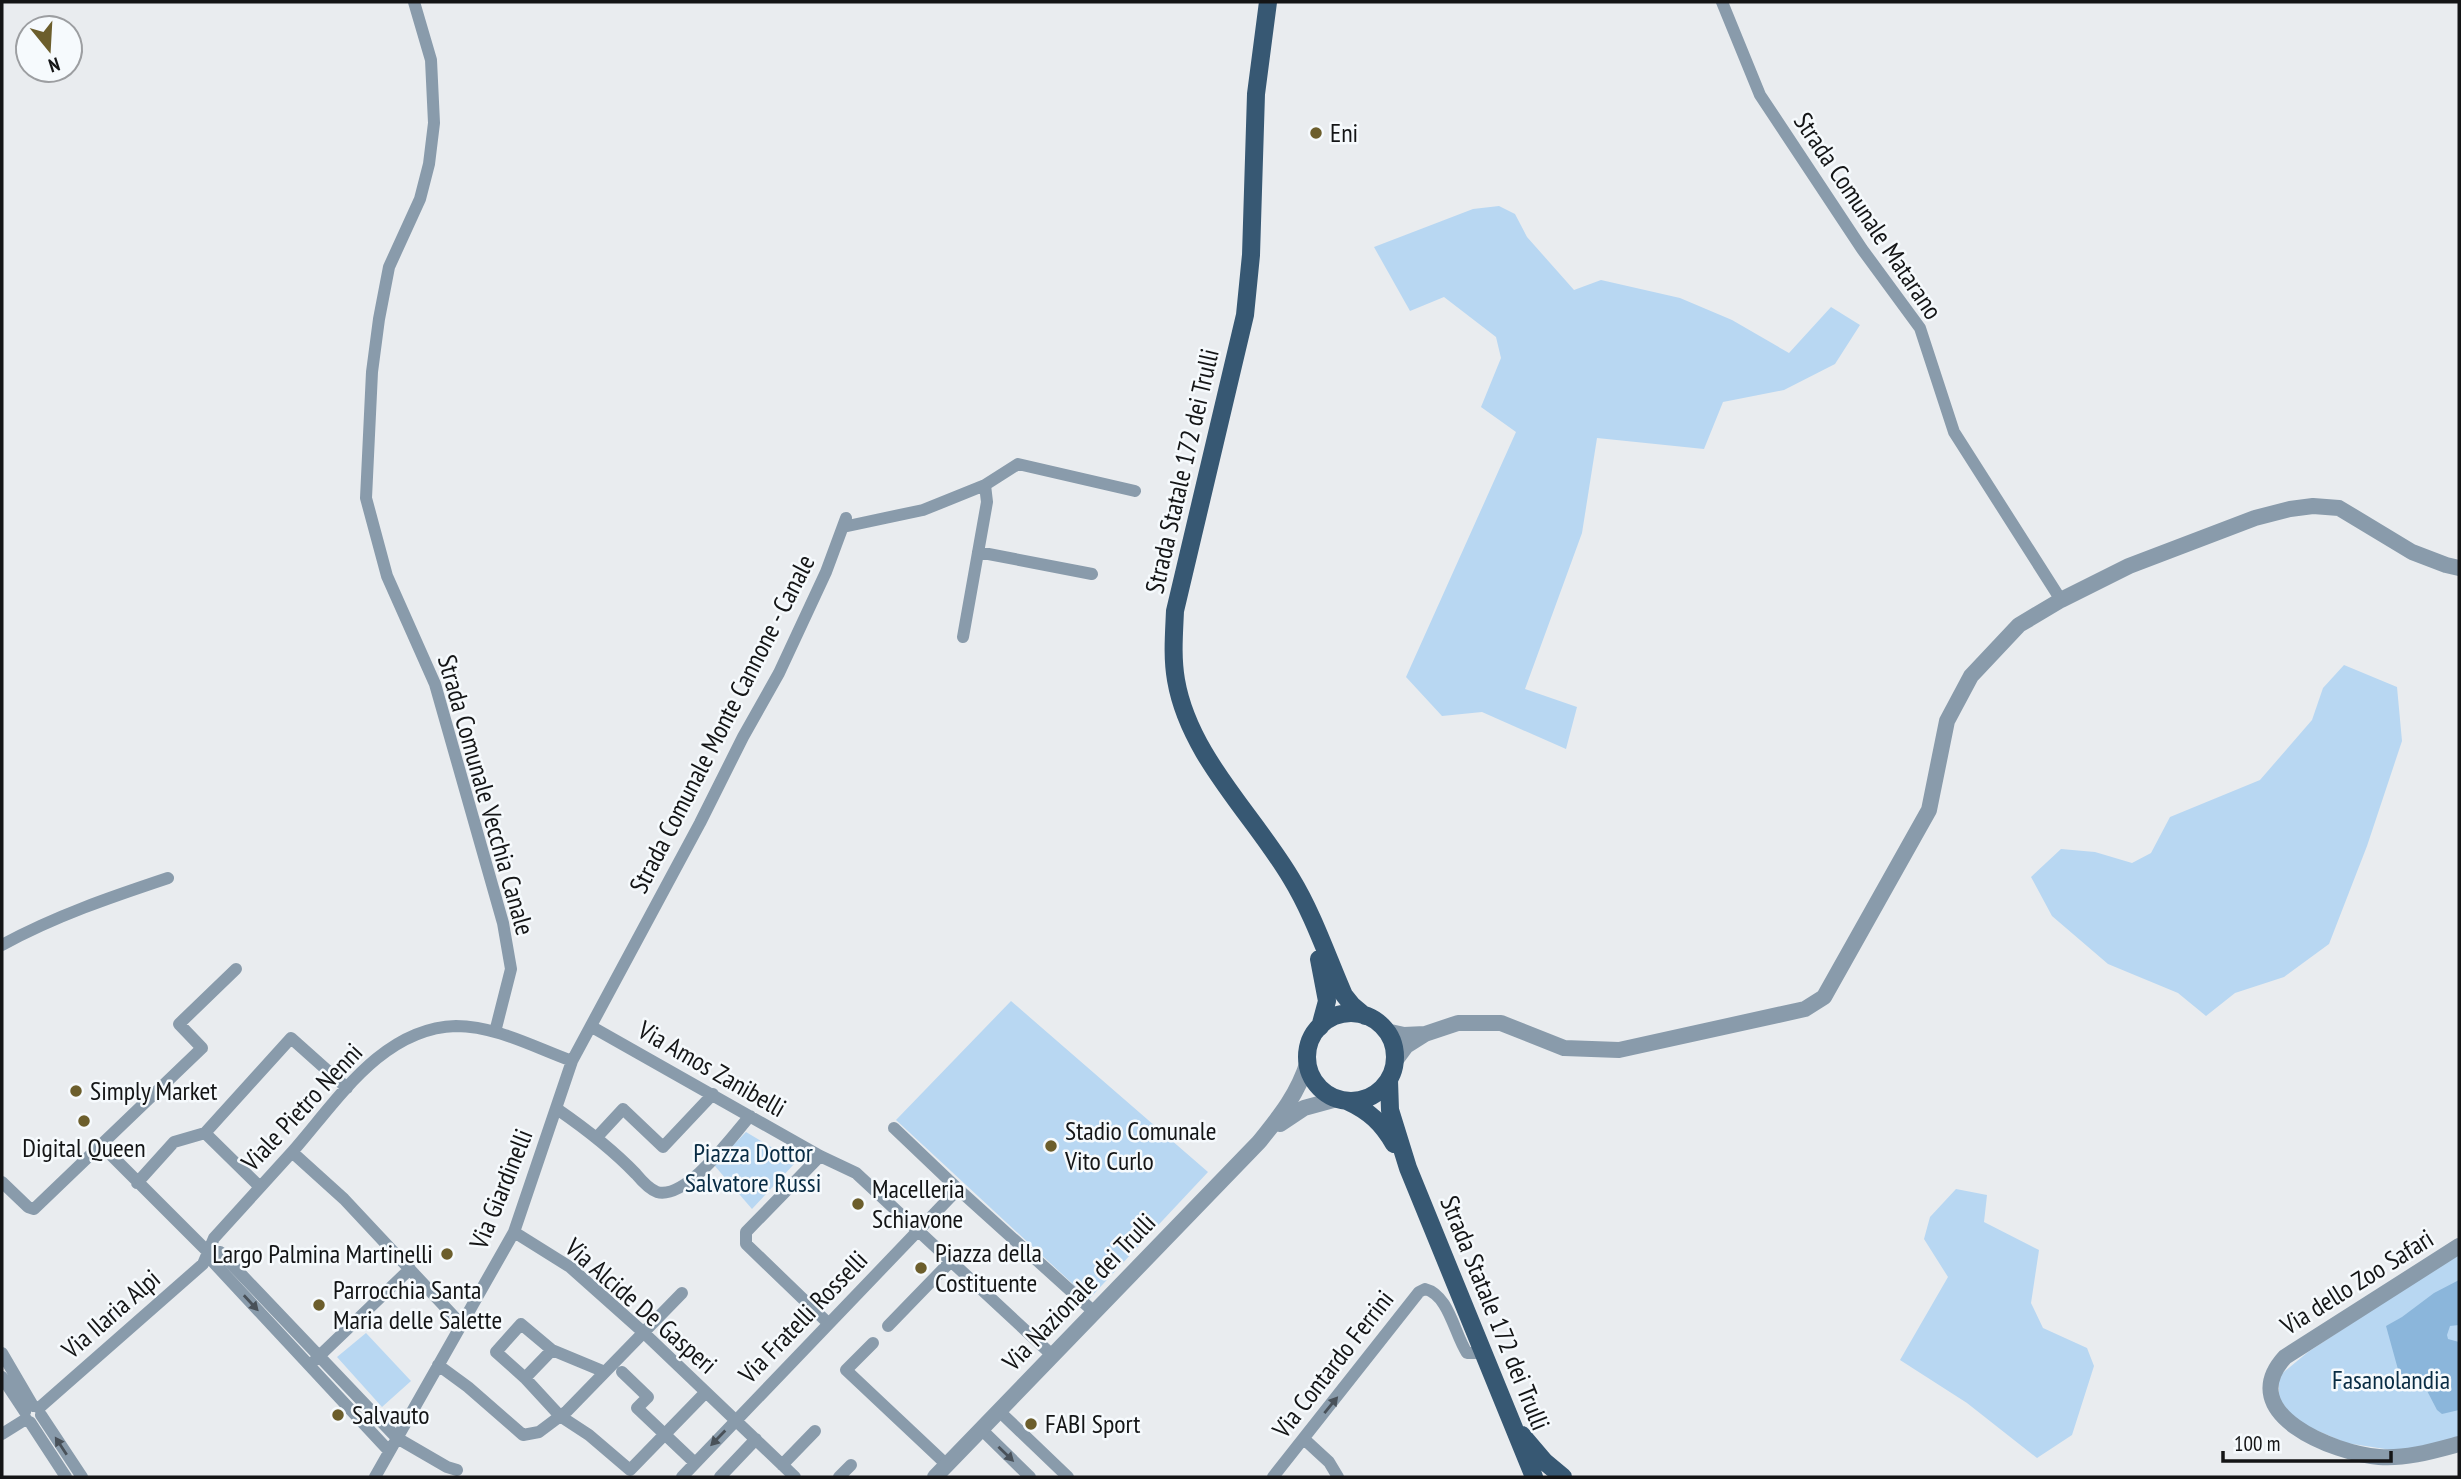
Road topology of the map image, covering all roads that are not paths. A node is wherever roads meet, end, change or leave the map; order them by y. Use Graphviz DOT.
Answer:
graph roads {
  1 [pos="414,2"];
  2 [pos="1268,2"];
  3 [pos="1722,2"];
  4 [pos="985,485"];
  5 [pos="1135,491"];
  6 [pos="978,552"];
  7 [pos="2459,568"];
  8 [pos="1092,574"];
  9 [pos="2062,600"];
  10 [pos="963,637"];
  11 [pos="168,878"];
  12 [pos="1310,918"];
  13 [pos="2,945"];
  14 [pos="634,948"];
  15 [pos="236,969"];
  16 [pos="1365,1016"];
  17 [pos="592,1027"];
  18 [pos="1320,1027"];
  19 [pos="1386,1031"];
  20 [pos="495,1032"];
  21 [pos="1425,1034"];
  22 [pos="572,1061"];
  23 [pos="1308,1061"];
  24 [pos="1395,1061"];
  25 [pos="1389,1080"];
  26 [pos="347,1088"];
  27 [pos="713,1094"];
  28 [pos="1342,1100"];
  29 [pos="557,1109"];
  30 [pos="750,1116"];
  31 [pos="894,1128"];
  32 [pos="205,1133"];
  33 [pos="597,1137"];
  34 [pos="1259,1142"];
  35 [pos="101,1145"];
  36 [pos="292,1152"];
  37 [pos="820,1156"];
  38 [pos="1408,1168"];
  39 [pos="2,1182"];
  40 [pos="137,1183"];
  41 [pos="260,1187"];
  42 [pos="958,1189"];
  43 [pos="918,1230"];
  44 [pos="514,1232"];
  45 [pos="2459,1246"];
  46 [pos="207,1251"];
  47 [pos="951,1261"];
  48 [pos="410,1269"];
  49 [pos="682,1293"];
  50 [pos="1093,1311"];
  51 [pos="828,1323"];
  52 [pos="461,1324"];
  53 [pos="888,1326"];
  54 [pos="643,1332"];
  55 [pos="873,1343"];
  56 [pos="552,1350"];
  57 [pos="2,1353"];
  58 [pos="1482,1353"];
  59 [pos="1052,1355"];
  60 [pos="319,1356"];
  61 [pos="438,1365"];
  62 [pos="309,1366"];
  63 [pos="605,1372"];
  64 [pos="622,1372"];
  65 [pos="2,1377"];
  66 [pos="525,1378"];
  67 [pos="705,1393"];
  68 [pos="999,1411"];
  69 [pos="32,1414"];
  70 [pos="560,1416"];
  71 [pos="735,1420"];
  72 [pos="1511,1422"];
  73 [pos="982,1430"];
  74 [pos="815,1431"];
  75 [pos="2,1434"];
  76 [pos="664,1434"];
  77 [pos="397,1438"];
  78 [pos="756,1439"];
  79 [pos="1304,1439"];
  80 [pos="2459,1444"];
  81 [pos="390,1451"];
  82 [pos="695,1462"];
  83 [pos="851,1465"];
  84 [pos="457,1471"];
  85 [pos="941,1471"];
  86 [pos="787,1473"];
  87 [pos="66,1477"];
  88 [pos="82,1477"];
  89 [pos="374,1477"];
  90 [pos="682,1477"];
  91 [pos="720,1477"];
  92 [pos="839,1477"];
  93 [pos="1030,1477"];
  94 [pos="1068,1477"];
  95 [pos="1273,1477"];
  96 [pos="1338,1477"];
  97 [pos="1523,1477"];
  98 [pos="1534,1477"];
  99 [pos="1563,1477"];
  1 -- 20 [label="street, Strada Comunale Vecchia Canale"];
  2 -- 12 [label="main road, Strada Statale 172 dei Trulli"];
  3 -- 9 [label="street, Strada Comunale Matarano"];
  4 -- 5 [label="street"];
  4 -- 6 [label="street"];
  4 -- 14 [label="street, Strada Comunale Monte Cannone - Canale"];
  6 -- 8 [label="street"];
  6 -- 10 [label="street"];
  7 -- 9 [label="street"];
  9 -- 21 [label="street"];
  11 -- 13 [label="street"];
  12 -- 16 [label="main road, Strada Statale 172 dei Trulli"];
  12 -- 18 [label="main road, Strada Statale 172 dei Trulli"];
  14 -- 17 [label="street, Via Giardinelli"];
  15 -- 35 [label="street"];
  16 -- 18 [label="main road"];
  16 -- 19 [label="main road, Strada Statale 172 dei Trulli"];
  17 -- 22 [label="street, Via Giardinelli"];
  17 -- 27 [label="street, Via Amos Zanibelli"];
  18 -- 23 [label="main road, Strada Statale 172 dei Trulli"];
  19 -- 21 [label="street"];
  19 -- 24 [label="main road"];
  20 -- 22 [label="street, Viale Pietro Nenni"];
  20 -- 26 [label="street, Viale Pietro Nenni"];
  21 -- 24 [label="street"];
  22 -- 29 [label="street, Via Giardinelli"];
  23 -- 28 [label="main road, Strada Statale 172 dei Trulli"];
  23 -- 34 [label="street, Via Nazionale dei Trulli"];
  24 -- 25 [label="main road, Strada Statale 172 dei Trulli"];
  25 -- 28 [label="main road"];
  25 -- 38 [label="main road, Strada Statale 172 dei Trulli"];
  26 -- 32 [label="street"];
  26 -- 36 [label="street, Viale Pietro Nenni"];
  27 -- 30 [label="street, Via Amos Zanibelli"];
  27 -- 33 [label="street"];
  28 -- 34 [label="street, Via Nazionale dei Trulli"];
  28 -- 38 [label="main road, Strada Statale 172 dei Trulli"];
  29 -- 33 [label="street"];
  29 -- 44 [label="street, Via Giardinelli"];
  30 -- 33 [label="street"];
  30 -- 37 [label="street, Via Amos Zanibelli"];
  31 -- 42 [label="street"];
  32 -- 40 [label="street"];
  32 -- 41 [label="street"];
  34 -- 50 [label="street, Via Nazionale dei Trulli"];
  35 -- 39 [label="street"];
  35 -- 40 [label="street"];
  36 -- 41 [label="street, Viale Pietro Nenni"];
  36 -- 48 [label="street"];
  37 -- 43 [label="street, Via Amos Zanibelli"];
  37 -- 51 [label="street"];
  38 -- 58 [label="main road, Strada Statale 172 dei Trulli"];
  40 -- 46 [label="street"];
  41 -- 46 [label="street, Viale Pietro Nenni"];
  42 -- 43 [label="street, Via Fratelli Rosselli"];
  42 -- 50 [label="street"];
  43 -- 47 [label="street"];
  43 -- 51 [label="street, Via Fratelli Rosselli"];
  44 -- 52 [label="street, Via Giardinelli"];
  44 -- 54 [label="street, Via Alcide De Gasperi"];
  45 -- 80 [label="street, Via dello Zoo Safari"];
  46 -- 60 [label="street"];
  46 -- 62 [label="street, one-way"];
  46 -- 69 [label="street, Via Ilaria Alpi"];
  47 -- 53 [label="street"];
  47 -- 59 [label="street"];
  48 -- 52 [label="street"];
  48 -- 60 [label="street"];
  49 -- 54 [label="street"];
  50 -- 59 [label="street, Via Nazionale dei Trulli"];
  51 -- 71 [label="street, Via Fratelli Rosselli"];
  52 -- 61 [label="street, Via Giardinelli"];
  54 -- 63 [label="street"];
  54 -- 67 [label="street, Via Alcide De Gasperi"];
  55 -- 85 [label="street"];
  56 -- 63 [label="street"];
  56 -- 66 [label="street"];
  56 -- 66 [label="street"];
  57 -- 69 [label="street"];
  58 -- 72 [label="main road, Strada Statale 172 dei Trulli"];
  79 -- 58 [label="street, Via Contardo Ferrini, one-way"];
  59 -- 68 [label="street, Via Nazionale dei Trulli"];
  60 -- 62 [label="street"];
  60 -- 77 [label="street"];
  61 -- 70 [label="street"];
  61 -- 77 [label="street, Via Giardinelli"];
  62 -- 81 [label="street"];
  63 -- 70 [label="street"];
  64 -- 76 [label="street"];
  65 -- 69 [label="street"];
  66 -- 70 [label="street"];
  67 -- 71 [label="street, Via Alcide De Gasperi"];
  67 -- 76 [label="street"];
  68 -- 73 [label="street, Via Nazionale dei Trulli"];
  68 -- 94 [label="street"];
  69 -- 75 [label="street, Via Ilaria Alpi"];
  69 -- 87 [label="street"];
  88 -- 69 [label="street, one-way"];
  70 -- 76 [label="street"];
  71 -- 78 [label="street, Via Alcide De Gasperi"];
  71 -- 82 [label="street, Via Fratelli Rosselli, one-way"];
  72 -- 97 [label="main road"];
  72 -- 98 [label="main road, Strada Statale 172 dei Trulli"];
  72 -- 99 [label="main road"];
  73 -- 85 [label="street, Via Nazionale dei Trulli"];
  73 -- 93 [label="street, one-way"];
  74 -- 86 [label="street"];
  76 -- 82 [label="street"];
  77 -- 81 [label="street, Via Giardinelli"];
  77 -- 84 [label="street"];
  78 -- 86 [label="street, Via Alcide De Gasperi"];
  78 -- 91 [label="street"];
  79 -- 95 [label="street, Via Contardo Ferrini"];
  79 -- 96 [label="street"];
  81 -- 89 [label="street, Via Giardinelli"];
  82 -- 90 [label="street, Via Fratelli Rosselli"];
  83 -- 92 [label="street"];
}
